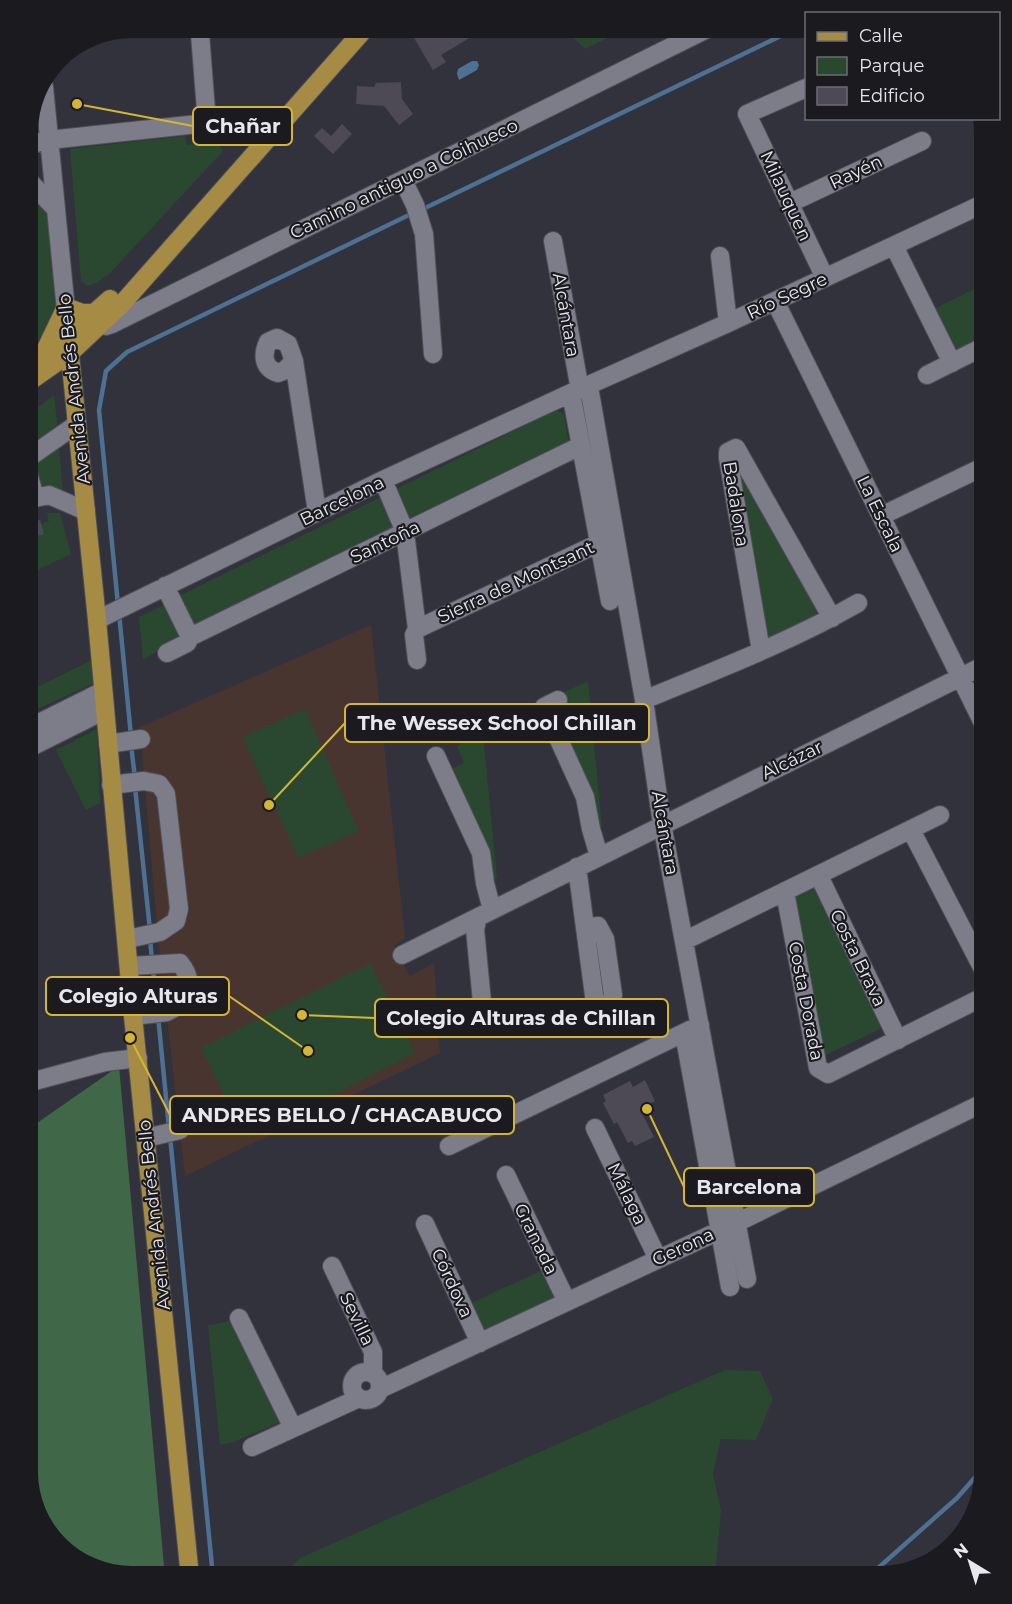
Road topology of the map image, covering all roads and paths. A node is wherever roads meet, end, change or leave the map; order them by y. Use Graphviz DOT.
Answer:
graph roads {
  1 [pos="200,38"];
  2 [pos="357,38"];
  3 [pos="689,38"];
  4 [pos="805,89"];
  5 [pos="46,94"];
  6 [pos="49,140"];
  7 [pos="922,141"];
  8 [pos="38,142"];
  9 [pos="403,180"];
  10 [pos="38,190"];
  11 [pos="790,203"];
  12 [pos="974,208"];
  13 [pos="56,209"];
  14 [pos="553,241"];
  15 [pos="894,246"];
  16 [pos="720,256"];
  17 [pos="825,278"];
  18 [pos="775,301"];
  19 [pos="66,307"];
  20 [pos="97,319"];
  21 [pos="728,323"];
  22 [pos="69,345"];
  23 [pos="974,352"];
  24 [pos="433,354"];
  25 [pos="43,356"];
  26 [pos="294,361"];
  27 [pos="951,363"];
  28 [pos="38,364"];
  29 [pos="38,370"];
  30 [pos="38,374"];
  31 [pos="927,375"];
  32 [pos="73,380"];
  33 [pos="580,390"];
  34 [pos="77,424"];
  35 [pos="580,446"];
  36 [pos="38,451"];
  37 [pos="974,471"];
  38 [pos="383,480"];
  39 [pos="38,497"];
  40 [pos="86,512"];
  41 [pos="317,512"];
  42 [pos="881,516"];
  43 [pos="405,532"];
  44 [pos="606,539"];
  45 [pos="165,586"];
  46 [pos="610,601"];
  47 [pos="858,603"];
  48 [pos="105,616"];
  49 [pos="832,618"];
  50 [pos="417,629"];
  51 [pos="190,637"];
  52 [pos="761,651"];
  53 [pos="166,653"];
  54 [pos="417,660"];
  55 [pos="974,670"];
  56 [pos="960,677"];
  57 [pos="103,690"];
  58 [pos="558,700"];
  59 [pos="644,700"];
  60 [pos="974,705"];
  61 [pos="105,710"];
  62 [pos="38,723"];
  63 [pos="141,739"];
  64 [pos="38,744"];
  65 [pos="108,744"];
  66 [pos="436,756"];
  67 [pos="111,785"];
  68 [pos="940,815"];
  69 [pos="662,824"];
  70 [pos="912,830"];
  71 [pos="599,856"];
  72 [pos="577,867"];
  73 [pos="819,876"];
  74 [pos="785,892"];
  75 [pos="485,913"];
  76 [pos="585,928"];
  77 [pos="135,938"];
  78 [pos="684,941"];
  79 [pos="974,951"];
  80 [pos="402,955"];
  81 [pos="146,965"];
  82 [pos="974,1002"];
  83 [pos="141,1015"];
  84 [pos="484,1023"];
  85 [pos="692,1029"];
  86 [pos="898,1040"];
  87 [pos="138,1058"];
  88 [pos="38,1080"];
  89 [pos="974,1107"];
  90 [pos="595,1128"];
  91 [pos="180,1130"];
  92 [pos="146,1138"];
  93 [pos="449,1146"];
  94 [pos="506,1175"];
  95 [pos="424,1224"];
  96 [pos="728,1227"];
  97 [pos="658,1259"];
  98 [pos="332,1266"];
  99 [pos="747,1279"];
  100 [pos="730,1287"];
  101 [pos="567,1302"];
  102 [pos="239,1318"];
  103 [pos="480,1342"];
  104 [pos="377,1381"];
  105 [pos="293,1428"];
  106 [pos="252,1447"];
  107 [pos="189,1566"];
  1 -- 6 [label="street"];
  2 -- 20 [label="main road"];
  3 -- 9 [label="street, Camino antiguo a Coihueco"];
  4 -- 11 [label="street, Milauquen"];
  5 -- 6 [label="street, Avenida Andrés Bello"];
  6 -- 8 [label="street"];
  6 -- 13 [label="street, Avenida Andrés Bello"];
  7 -- 11 [label="street, Rayén"];
  9 -- 20 [label="street, Camino antiguo a Coihueco"];
  9 -- 24 [label="street"];
  10 -- 13 [label="street"];
  11 -- 17 [label="street, Milauquen"];
  12 -- 15 [label="street, Río Segre"];
  13 -- 19 [label="street, Avenida Andrés Bello"];
  14 -- 33 [label="street, Alcántara"];
  15 -- 17 [label="street, Río Segre"];
  15 -- 27 [label="street"];
  16 -- 21 [label="street"];
  17 -- 18 [label="street, Río Segre"];
  18 -- 21 [label="street, Río Segre"];
  18 -- 42 [label="street, La Escala"];
  19 -- 20 [label="main road"];
  19 -- 22 [label="street, Avenida Andrés Bello"];
  19 -- 25 [label="main road"];
  20 -- 22 [label="main road"];
  21 -- 33 [label="street, Río Segre"];
  22 -- 25 [label="main road"];
  22 -- 29 [label="main road"];
  22 -- 32 [label="main road, Avenida Andrés Bello"];
  23 -- 27 [label="street"];
  25 -- 28 [label="main road"];
  26 -- 41 [label="street"];
  27 -- 31 [label="street"];
  30 -- 32 [label="main road"];
  32 -- 34 [label="main road, Avenida Andrés Bello"];
  33 -- 35 [label="street, Alcántara"];
  33 -- 38 [label="street, Barcelona"];
  33 -- 44 [label="street, Alcántara"];
  34 -- 36 [label="street"];
  34 -- 40 [label="main road, Avenida Andrés Bello"];
  35 -- 43 [label="street, Santoña"];
  35 -- 44 [label="street, Alcántara"];
  37 -- 42 [label="street"];
  38 -- 41 [label="street, Barcelona"];
  38 -- 43 [label="street, Sierra de Montsant"];
  39 -- 40 [label="street"];
  40 -- 48 [label="main road, Avenida Andrés Bello"];
  41 -- 45 [label="street, Barcelona"];
  42 -- 56 [label="street, La Escala"];
  43 -- 50 [label="street, Sierra de Montsant"];
  43 -- 51 [label="street, Santoña"];
  44 -- 46 [label="street, Alcántara"];
  44 -- 50 [label="street, Sierra de Montsant"];
  44 -- 59 [label="street, Alcántara"];
  45 -- 48 [label="street, Barcelona"];
  45 -- 51 [label="street"];
  47 -- 49 [label="street"];
  48 -- 57 [label="main road, Avenida Andrés Bello"];
  49 -- 52 [label="street"];
  49 -- 52 [label="street, Badalona"];
  50 -- 54 [label="street, Sierra de Montsant"];
  51 -- 53 [label="street, Santoña"];
  52 -- 59 [label="street"];
  55 -- 56 [label="street, Alcázar"];
  56 -- 60 [label="street, La Escala"];
  56 -- 69 [label="street, Alcázar"];
  57 -- 61 [label="main road, Avenida Andrés Bello"];
  57 -- 62 [label="street"];
  58 -- 71 [label="street"];
  59 -- 69 [label="street, Alcántara"];
  61 -- 64 [label="street"];
  61 -- 65 [label="main road, Avenida Andrés Bello"];
  63 -- 65 [label="street"];
  65 -- 67 [label="main road, Avenida Andrés Bello"];
  66 -- 75 [label="street"];
  67 -- 77 [label="main road, Avenida Andrés Bello"];
  67 -- 77 [label="street"];
  68 -- 70 [label="street"];
  69 -- 71 [label="street, Alcázar"];
  69 -- 78 [label="street, Alcántara"];
  70 -- 73 [label="street"];
  70 -- 79 [label="street"];
  71 -- 72 [label="street, Alcázar"];
  72 -- 75 [label="street, Alcázar"];
  72 -- 76 [label="street"];
  73 -- 74 [label="street"];
  73 -- 86 [label="street, Costa Brava"];
  74 -- 78 [label="street"];
  74 -- 86 [label="street, Costa Dorada"];
  75 -- 80 [label="street, Alcázar"];
  75 -- 84 [label="street"];
  77 -- 81 [label="main road, Avenida Andrés Bello"];
  78 -- 85 [label="street, Alcántara"];
  81 -- 83 [label="main road, Avenida Andrés Bello"];
  81 -- 83 [label="street"];
  82 -- 86 [label="street, Costa Dorada"];
  83 -- 87 [label="main road, Avenida Andrés Bello"];
  85 -- 93 [label="street"];
  85 -- 96 [label="street, Alcántara"];
  87 -- 88 [label="street"];
  87 -- 92 [label="main road, Avenida Andrés Bello"];
  89 -- 96 [label="street, Gerona"];
  90 -- 97 [label="street, Málaga"];
  91 -- 92 [label="street"];
  92 -- 107 [label="main road, Avenida Andrés Bello"];
  94 -- 101 [label="street, Granada"];
  95 -- 103 [label="street, Córdova"];
  96 -- 97 [label="street, Gerona"];
  96 -- 99 [label="street, Alcántara"];
  96 -- 100 [label="street, Alcántara"];
  97 -- 101 [label="street, Gerona"];
  98 -- 104 [label="street, Sevilla"];
  101 -- 103 [label="street, Gerona"];
  102 -- 105 [label="street"];
  103 -- 104 [label="street, Gerona"];
  104 -- 105 [label="street, Gerona"];
  105 -- 106 [label="street, Gerona"];
}
